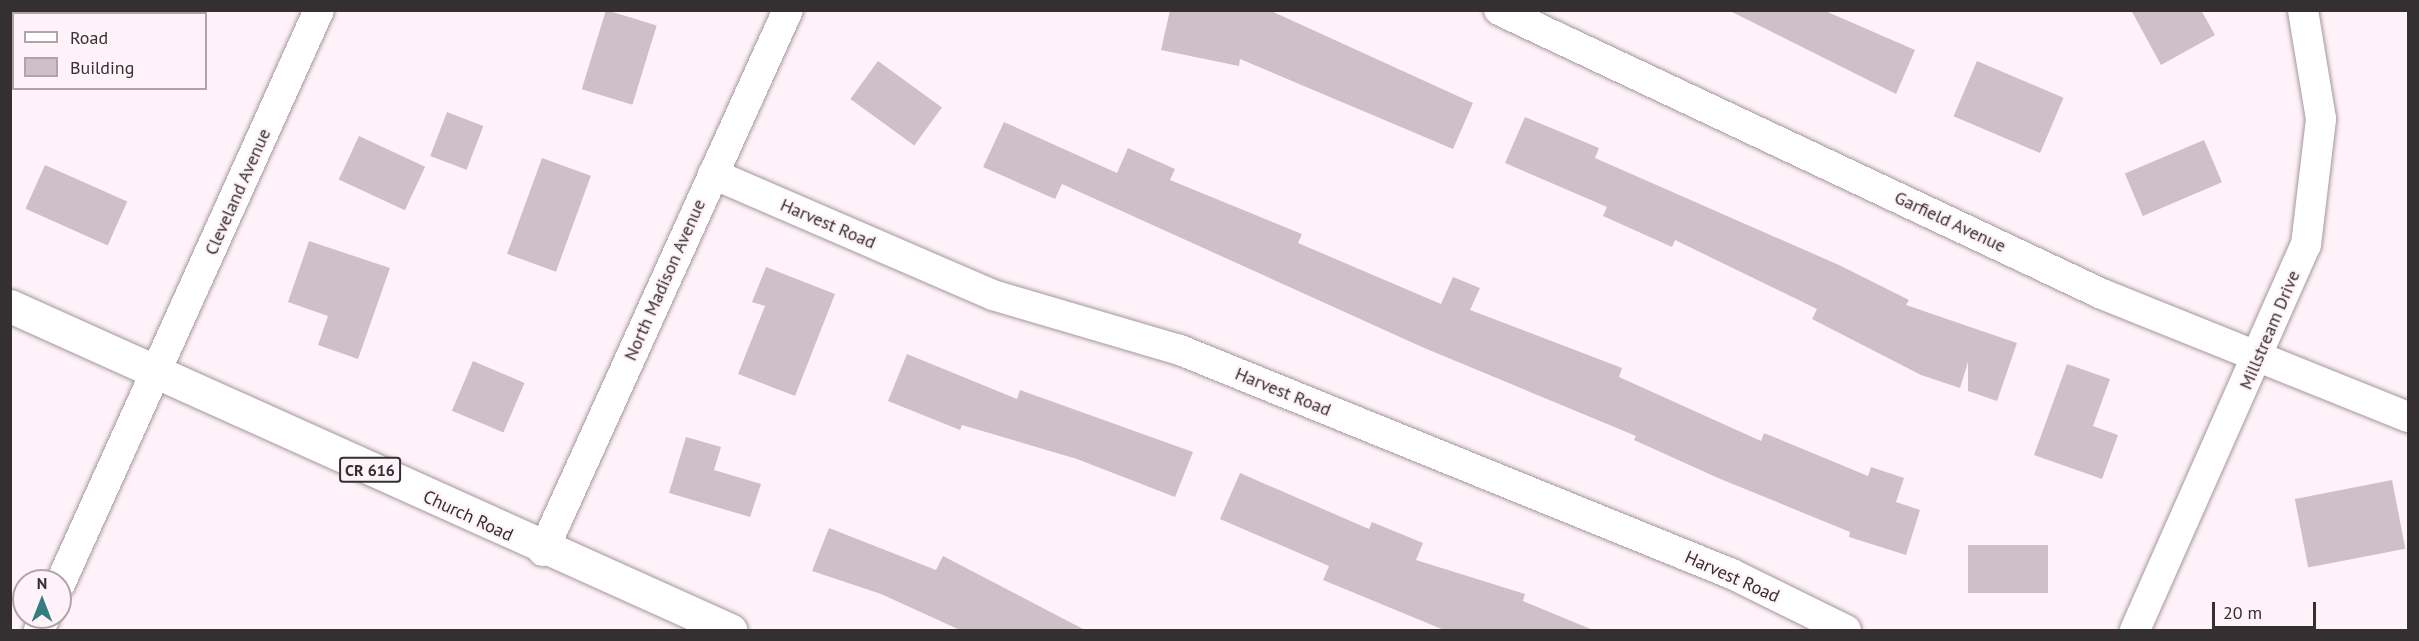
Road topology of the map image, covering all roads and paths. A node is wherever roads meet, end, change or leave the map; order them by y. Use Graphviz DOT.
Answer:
graph roads {
  1 [pos="319,10"];
  2 [pos="788,10"];
  3 [pos="1499,10"];
  4 [pos="2303,10"];
  5 [pos="713,174"];
  6 [pos="10,306"];
  7 [pos="2260,357"];
  8 [pos="157,372"];
  9 [pos="2409,417"];
  10 [pos="543,550"];
  11 [pos="67,569"];
  12 [pos="730,630"];
  13 [pos="1846,630"];
  14 [pos="2135,630"];
  1 -- 8 [label="street, Cleveland Avenue"];
  2 -- 5 [label="street, North Madison Avenue"];
  3 -- 7 [label="street, Garfield Avenue"];
  4 -- 7 [label="street, Millstream Drive"];
  5 -- 10 [label="street, North Madison Avenue"];
  5 -- 13 [label="street, Harvest Road"];
  6 -- 8 [label="main road, Church Road / CR 616"];
  7 -- 9 [label="street, Garfield Avenue"];
  7 -- 14 [label="street, Millstream Drive"];
  8 -- 10 [label="main road, Church Road / CR 616"];
  8 -- 11 [label="street, Cleveland Avenue"];
  10 -- 12 [label="main road, Church Road / CR 616"];
}
